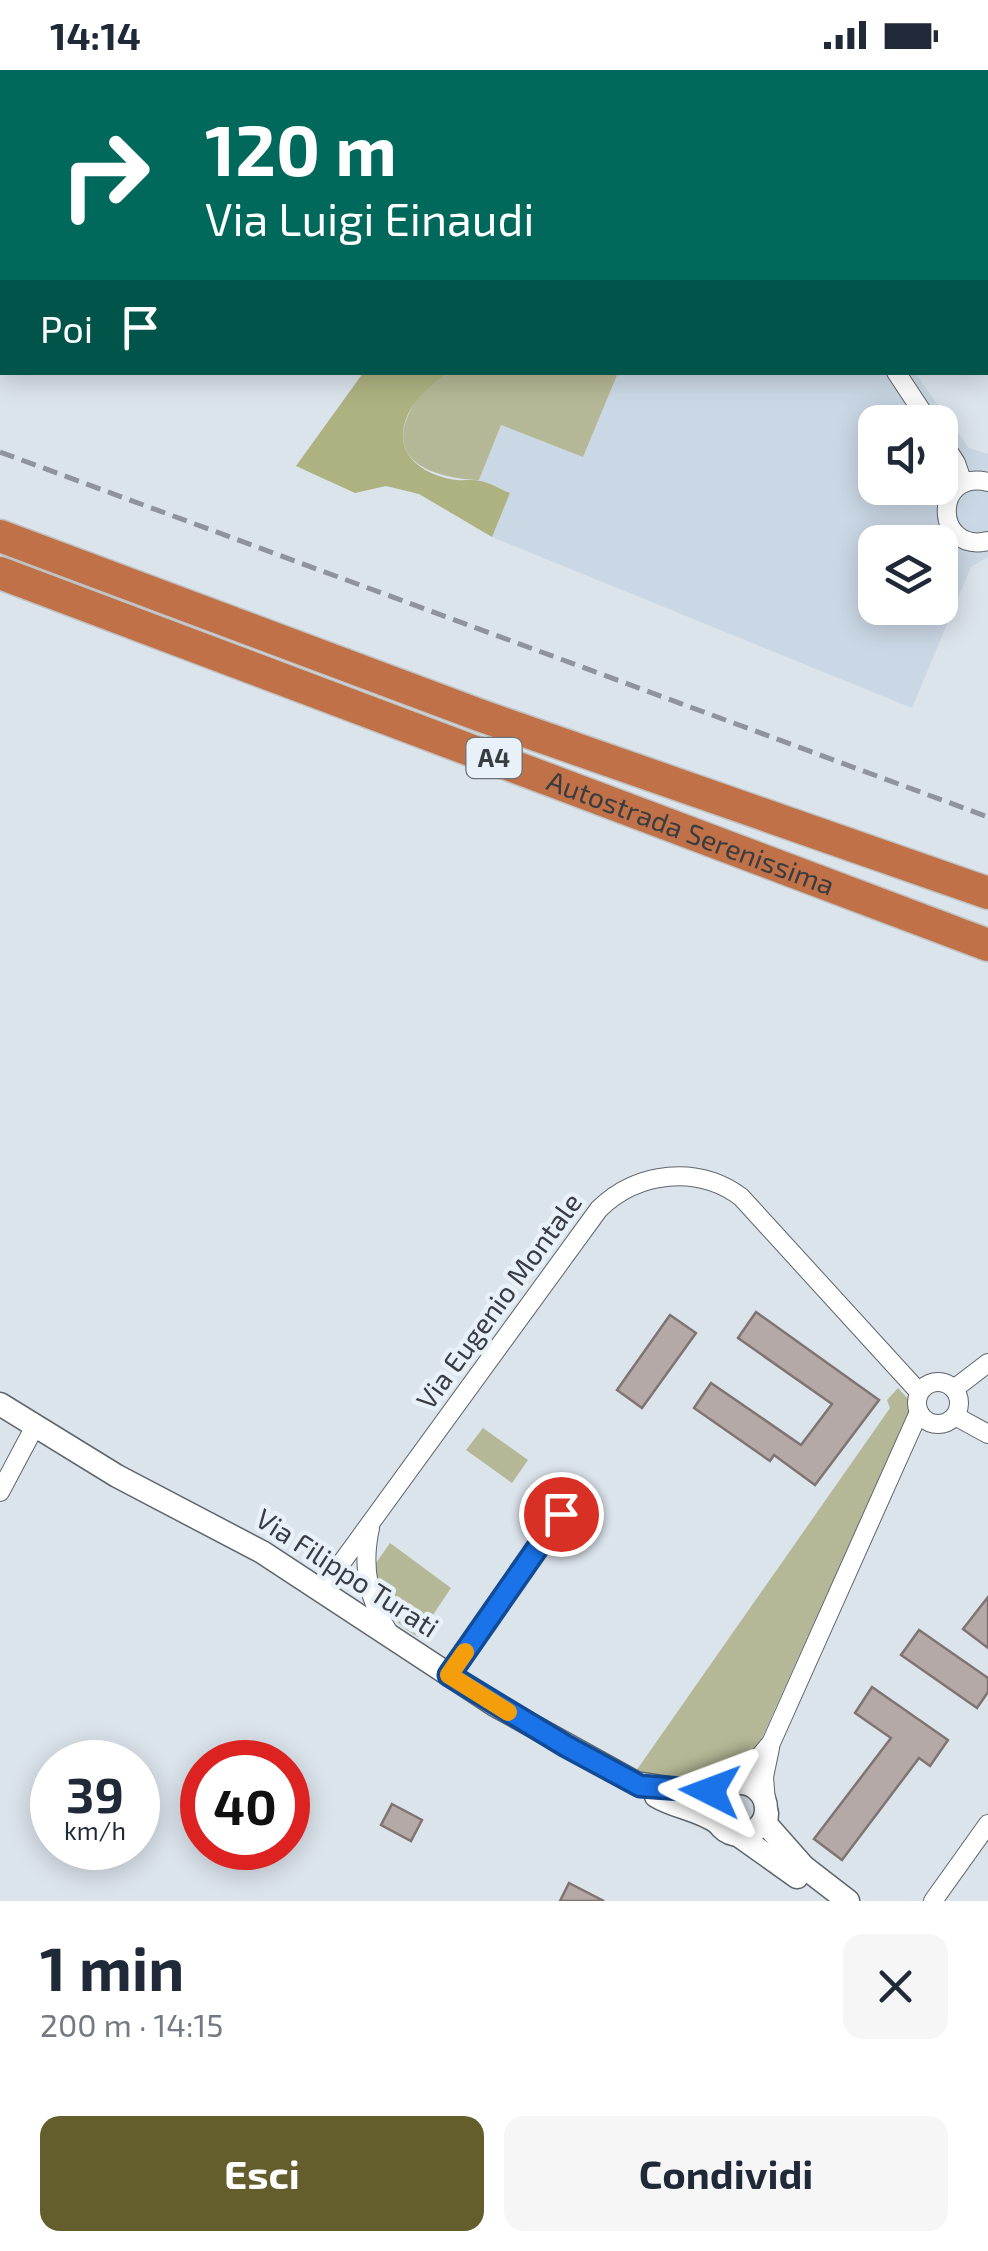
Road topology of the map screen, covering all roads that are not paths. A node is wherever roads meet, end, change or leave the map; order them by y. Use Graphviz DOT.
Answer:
graph roads {
  1 [pos="898,375"];
  2 [pos="917,405"];
  3 [pos="958,468"];
  4 [pos="988,482"];
  5 [pos="964,483"];
  6 [pos="0,536"];
  7 [pos="988,541"];
  8 [pos="0,573"];
  9 [pos="988,893"];
  10 [pos="988,944"];
  11 [pos="988,1362"];
  12 [pos="954,1389"];
  13 [pos="919,1392"];
  14 [pos="0,1404"];
  15 [pos="918,1412"];
  16 [pos="954,1416"];
  17 [pos="34,1428"];
  18 [pos="988,1434"];
  19 [pos="0,1492"];
  20 [pos="561,1514"];
  21 [pos="371,1522"];
  22 [pos="322,1591"];
  23 [pos="390,1635"];
  24 [pos="449,1675"];
  25 [pos="771,1743"];
  26 [pos="640,1786"];
  27 [pos="730,1786"];
  28 [pos="766,1807"];
  29 [pos="988,1824"];
  30 [pos="728,1829"];
  31 [pos="844,1899"];
  32 [pos="933,1901"];
  1 -- 2 [label="street"];
  3 -- 5 [label="street"];
  4 -- 5 [label="street"];
  5 -- 7 [label="street"];
  6 -- 9 [label="highway, Autostrada Serenissima / A4"];
  8 -- 10 [label="highway, Autostrada Serenissima / A4"];
  11 -- 12 [label="street"];
  12 -- 13 [label="street"];
  12 -- 16 [label="street"];
  13 -- 15 [label="street"];
  13 -- 21 [label="street, Via Eugenio Montale"];
  14 -- 17 [label="street, Via Filippo Turati"];
  15 -- 16 [label="street"];
  15 -- 25 [label="street"];
  16 -- 18 [label="street"];
  17 -- 19 [label="street"];
  17 -- 22 [label="street, Via Filippo Turati"];
  20 -- 24 [label="street"];
  21 -- 22 [label="street, Via Eugenio Montale"];
  21 -- 23 [label="street"];
  22 -- 23 [label="street, Via Filippo Turati"];
  23 -- 24 [label="street, Via Filippo Turati"];
  24 -- 26 [label="street, Via Filippo Turati"];
  25 -- 27 [label="street"];
  25 -- 28 [label="street"];
  26 -- 27 [label="street, Via Filippo Turati"];
  26 -- 30 [label="street"];
  27 -- 28 [label="street"];
  27 -- 30 [label="street"];
  28 -- 30 [label="street"];
  28 -- 31 [label="street"];
  29 -- 32 [label="street"];
  30 -- 31 [label="street"];
}
